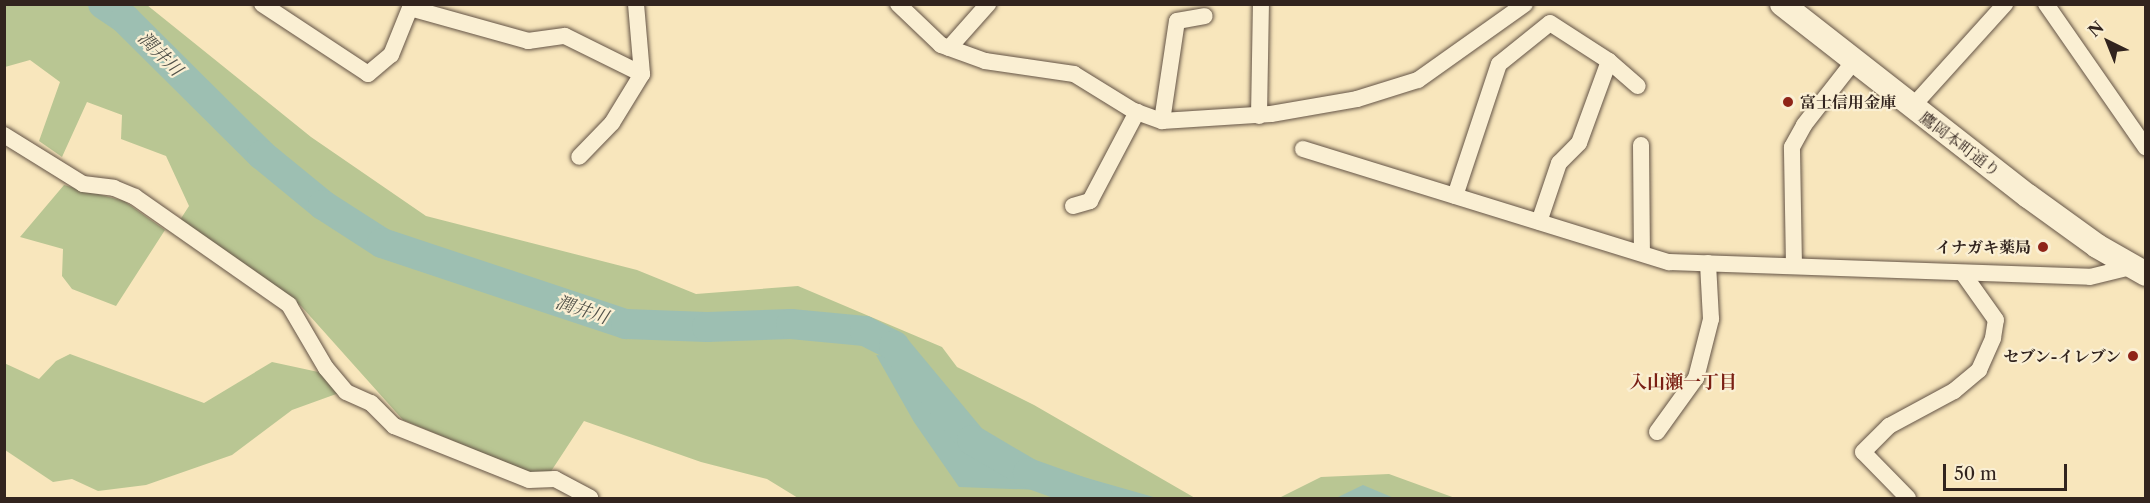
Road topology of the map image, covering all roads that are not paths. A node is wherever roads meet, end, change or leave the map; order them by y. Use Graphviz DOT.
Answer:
graph roads {
  1 [pos="262,4"];
  2 [pos="636,4"];
  3 [pos="898,4"];
  4 [pos="988,4"];
  5 [pos="1261,4"];
  6 [pos="1782,4"];
  7 [pos="2005,4"];
  8 [pos="2046,4"];
  9 [pos="1520,6"];
  10 [pos="1205,16"];
  11 [pos="949,48"];
  12 [pos="1609,61"];
  13 [pos="1854,61"];
  14 [pos="642,74"];
  15 [pos="1638,86"];
  16 [pos="1912,107"];
  17 [pos="1137,112"];
  18 [pos="1259,116"];
  19 [pos="1162,121"];
  20 [pos="4,135"];
  21 [pos="1641,146"];
  22 [pos="1303,148"];
  23 [pos="2145,148"];
  24 [pos="579,157"];
  25 [pos="1455,196"];
  26 [pos="1073,206"];
  27 [pos="1539,222"];
  28 [pos="1642,254"];
  29 [pos="1708,263"];
  30 [pos="1794,266"];
  31 [pos="2138,270"];
  32 [pos="1964,275"];
  33 [pos="1657,432"];
  34 [pos="590,498"];
  35 [pos="1908,498"];
  1 -- 14 [label="street"];
  2 -- 14 [label="street"];
  3 -- 11 [label="street"];
  4 -- 11 [label="street"];
  5 -- 18 [label="street"];
  6 -- 13 [label="main road, 鷹岡本町通り"];
  7 -- 16 [label="street"];
  8 -- 23 [label="street"];
  9 -- 18 [label="street"];
  10 -- 19 [label="street"];
  11 -- 17 [label="street"];
  12 -- 15 [label="street"];
  12 -- 25 [label="street"];
  12 -- 27 [label="street"];
  13 -- 16 [label="main road, 鷹岡本町通り"];
  13 -- 30 [label="street"];
  14 -- 24 [label="street"];
  16 -- 31 [label="main road, 鷹岡本町通り"];
  17 -- 19 [label="street"];
  17 -- 26 [label="street"];
  18 -- 19 [label="street"];
  20 -- 34 [label="street"];
  21 -- 28 [label="street"];
  22 -- 25 [label="street"];
  25 -- 27 [label="street"];
  27 -- 28 [label="street"];
  28 -- 29 [label="street"];
  29 -- 30 [label="street"];
  29 -- 33 [label="street"];
  30 -- 32 [label="street"];
  31 -- 32 [label="street"];
  32 -- 35 [label="street"];
}
